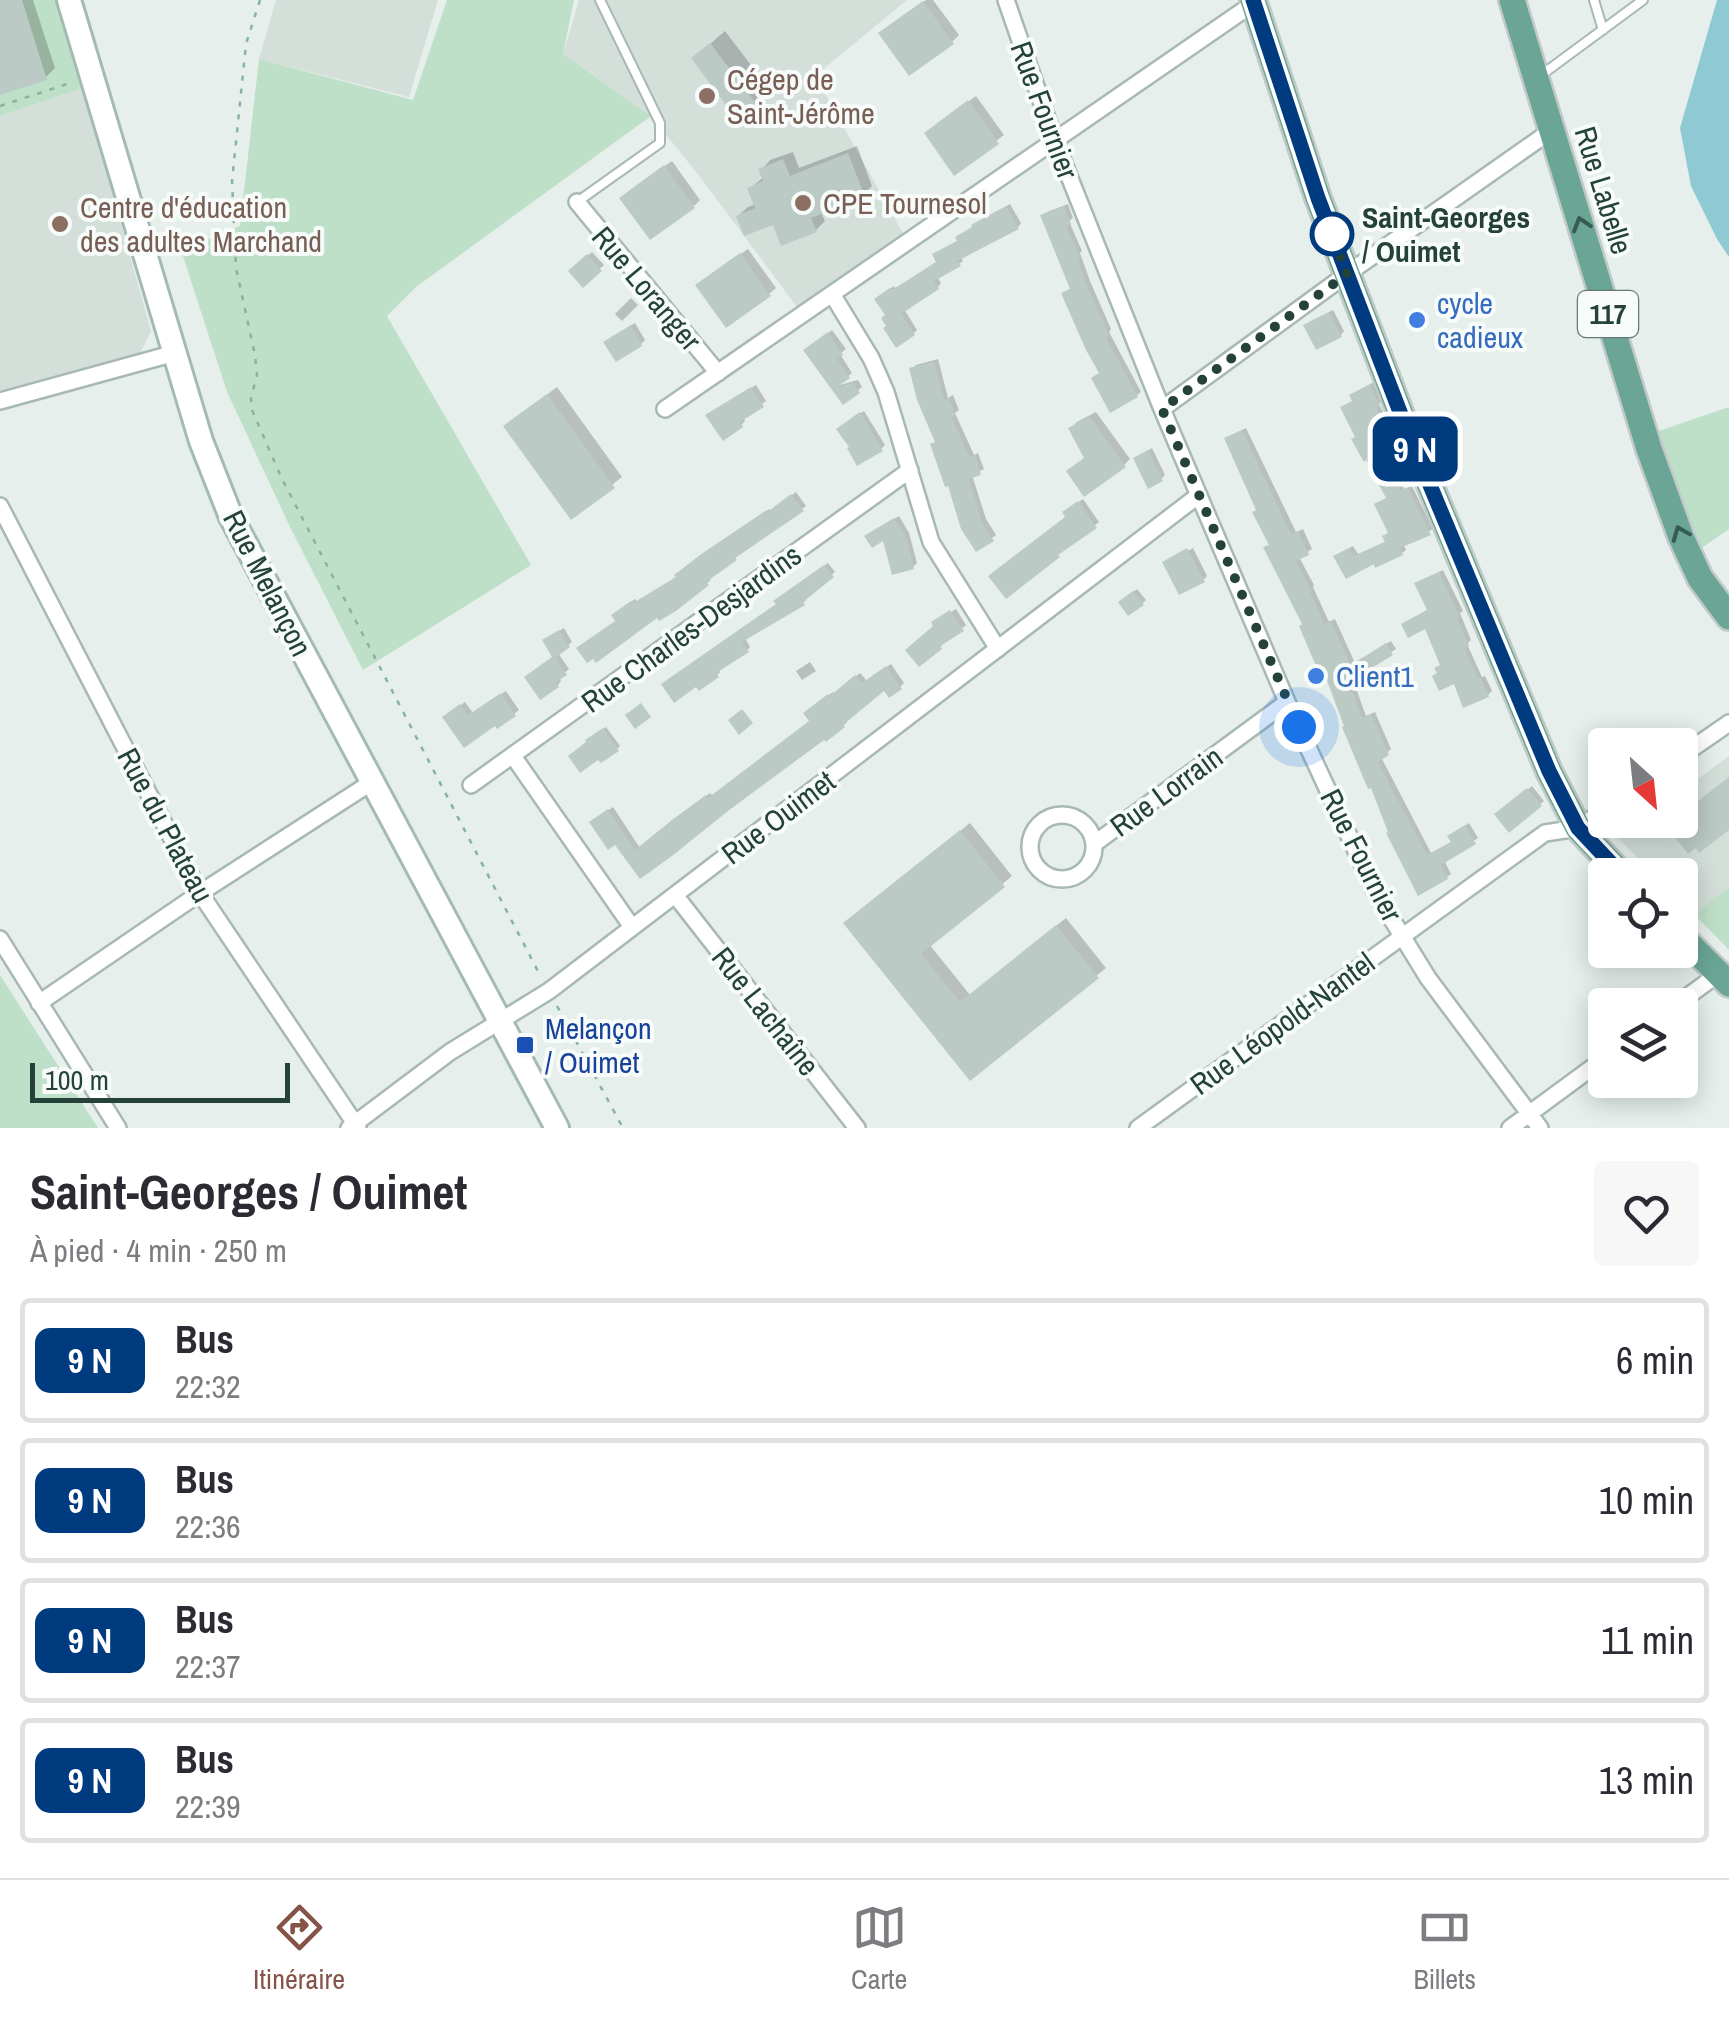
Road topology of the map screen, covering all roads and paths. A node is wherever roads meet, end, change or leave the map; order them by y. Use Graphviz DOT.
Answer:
graph roads {
  1 [pos="69,0"];
  2 [pos="260,0"];
  3 [pos="600,0"];
  4 [pos="1006,0"];
  5 [pos="1512,0"];
  6 [pos="1594,0"];
  7 [pos="1643,0"];
  8 [pos="1254,2"];
  9 [pos="1603,30"];
  10 [pos="92,75"];
  11 [pos="1536,79"];
  12 [pos="0,106"];
  13 [pos="1552,130"];
  14 [pos="1054,141"];
  15 [pos="576,202"];
  16 [pos="1347,274"];
  17 [pos="832,294"];
  18 [pos="175,353"];
  19 [pos="718,373"];
  20 [pos="0,402"];
  21 [pos="665,409"];
  22 [pos="1162,409"];
  23 [pos="910,470"];
  24 [pos="1199,496"];
  25 [pos="0,506"];
  26 [pos="1729,617"];
  27 [pos="998,649"];
  28 [pos="1287,702"];
  29 [pos="1729,723"];
  30 [pos="1698,745"];
  31 [pos="513,756"];
  32 [pos="372,782"];
  33 [pos="471,785"];
  34 [pos="1588,821"];
  35 [pos="1578,828"];
  36 [pos="1094,844"];
  37 [pos="1606,858"];
  38 [pos="200,892"];
  39 [pos="676,895"];
  40 [pos="632,927"];
  41 [pos="1402,936"];
  42 [pos="0,940"];
  43 [pos="1698,953"];
  44 [pos="1723,979"];
  45 [pos="549,992"];
  46 [pos="1698,993"];
  47 [pos="39,1003"];
  48 [pos="500,1021"];
  49 [pos="1588,1071"];
  50 [pos="1530,1114"];
  51 [pos="354,1126"];
  52 [pos="118,1128"];
  53 [pos="557,1128"];
  54 [pos="622,1128"];
  55 [pos="857,1128"];
  56 [pos="1138,1128"];
  57 [pos="1510,1128"];
  58 [pos="1540,1128"];
  1 -- 10 [label="street, Rue Melançon"];
  2 -- 45 [label="path"];
  3 -- 15 [label="lane"];
  4 -- 14 [label="street, Rue Fournier"];
  5 -- 11 [label="main road, Rue Labelle / 117"];
  6 -- 9 [label="lane"];
  7 -- 9 [label="lane"];
  8 -- 14 [label="street"];
  8 -- 16 [label="main road"];
  9 -- 11 [label="lane"];
  10 -- 12 [label="path"];
  10 -- 18 [label="street, Rue Melançon"];
  11 -- 13 [label="main road, Rue Labelle / 117"];
  13 -- 16 [label="street"];
  26 -- 13 [label="main road, Rue Labelle / 117, one-way"];
  14 -- 17 [label="street"];
  14 -- 22 [label="street, Rue Fournier"];
  15 -- 19 [label="street, Rue Loranger"];
  16 -- 22 [label="street"];
  16 -- 35 [label="main road"];
  17 -- 19 [label="street"];
  17 -- 23 [label="street"];
  18 -- 20 [label="street"];
  18 -- 32 [label="street, Rue Melançon"];
  19 -- 21 [label="street"];
  22 -- 24 [label="street, Rue Fournier"];
  23 -- 27 [label="street"];
  23 -- 31 [label="street, Rue Charles-Desjardins"];
  24 -- 27 [label="street, Rue Ouimet"];
  24 -- 28 [label="street, Rue Fournier"];
  25 -- 38 [label="street, Rue du Plateau"];
  27 -- 39 [label="street, Rue Ouimet"];
  28 -- 36 [label="street, Rue Lorrain"];
  28 -- 41 [label="street, Rue Fournier"];
  29 -- 30 [label="street"];
  31 -- 33 [label="street, Rue Charles-Desjardins"];
  31 -- 40 [label="street"];
  32 -- 38 [label="street"];
  32 -- 48 [label="street, Rue Melançon"];
  34 -- 35 [label="street, Rue Léopold-Nantel"];
  35 -- 37 [label="main road"];
  35 -- 41 [label="street, Rue Léopold-Nantel"];
  36 -- 36 [label="street, Rue Lorrain"];
  38 -- 47 [label="street"];
  38 -- 51 [label="street, Rue du Plateau"];
  39 -- 40 [label="street, Rue Ouimet"];
  39 -- 55 [label="street, Rue Lachaîne"];
  40 -- 45 [label="street, Rue Ouimet"];
  41 -- 50 [label="street, Rue Fournier"];
  41 -- 56 [label="street, Rue Léopold-Nantel"];
  42 -- 47 [label="street"];
  43 -- 44 [label="main road"];
  44 -- 46 [label="street"];
  45 -- 48 [label="street, Rue Ouimet"];
  45 -- 54 [label="path"];
  47 -- 52 [label="street"];
  48 -- 51 [label="street, Rue Ouimet"];
  48 -- 53 [label="street, Rue Melançon"];
  49 -- 50 [label="street"];
  50 -- 57 [label="street"];
  50 -- 58 [label="street, Rue Fournier"];
}
